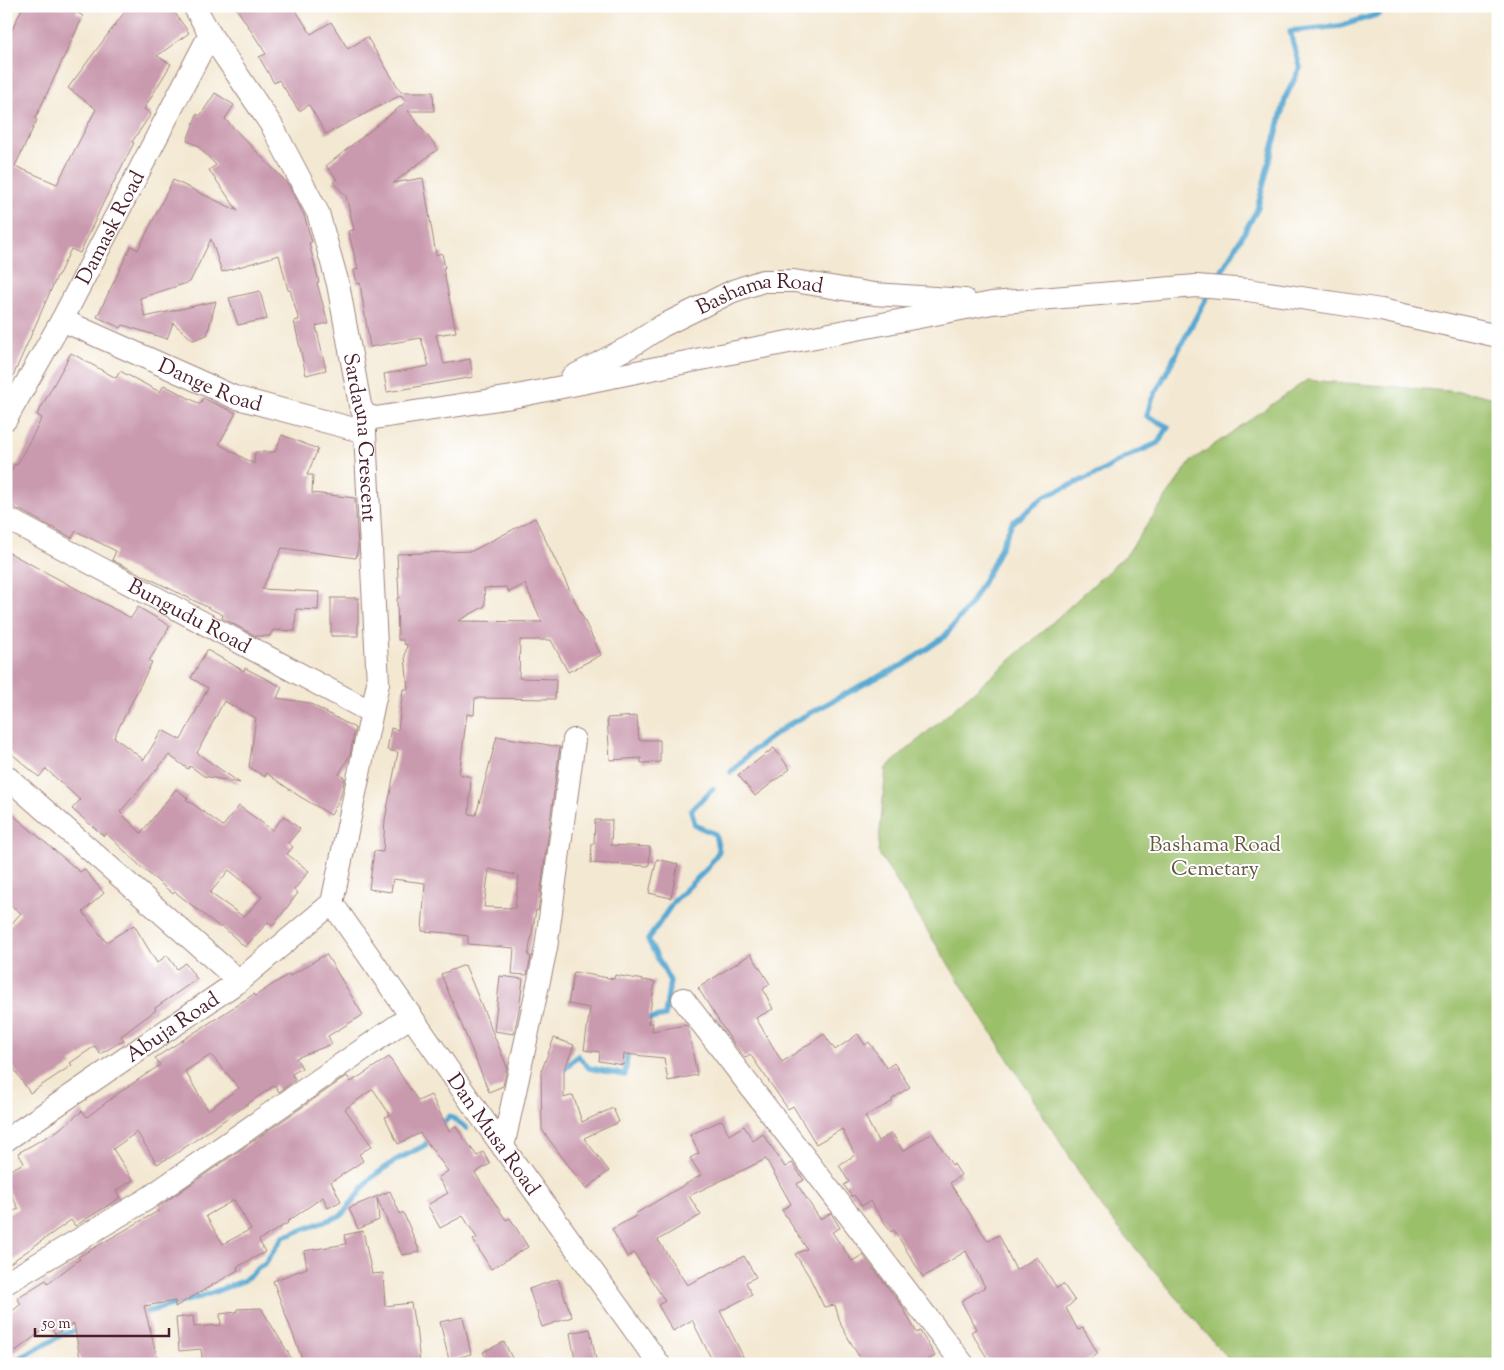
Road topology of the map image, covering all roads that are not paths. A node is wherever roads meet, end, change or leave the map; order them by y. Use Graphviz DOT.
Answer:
graph roads {
  1 [pos="194,6"];
  2 [pos="210,34"];
  3 [pos="992,303"];
  4 [pos="62,320"];
  5 [pos="1498,336"];
  6 [pos="549,390"];
  7 [pos="6,419"];
  8 [pos="365,423"];
  9 [pos="6,518"];
  10 [pos="371,712"];
  11 [pos="574,740"];
  12 [pos="6,776"];
  13 [pos="332,903"];
  14 [pos="239,981"];
  15 [pos="683,999"];
  16 [pos="411,1016"];
  17 [pos="10,1129"];
  18 [pos="503,1147"];
  19 [pos="6,1283"];
  20 [pos="659,1364"];
  21 [pos="963,1364"];
  1 -- 2 [label="street, Sardauna Crescent"];
  2 -- 4 [label="street, Damask Road"];
  2 -- 8 [label="street, Sardauna Crescent"];
  3 -- 5 [label="street, Bashama Road"];
  3 -- 6 [label="street, Bashama Road"];
  3 -- 6 [label="street, Bashama Road"];
  4 -- 7 [label="street, Damask Road"];
  4 -- 8 [label="street, Dange Road"];
  6 -- 8 [label="street, Bashama Road"];
  8 -- 10 [label="street, Sardauna Crescent"];
  9 -- 10 [label="street, Bungudu Road"];
  10 -- 13 [label="street, Sardauna Crescent"];
  11 -- 18 [label="street"];
  12 -- 14 [label="street"];
  13 -- 14 [label="street, Abuja Road"];
  13 -- 16 [label="street, Dan Musa Road"];
  14 -- 17 [label="street, Abuja Road"];
  15 -- 21 [label="street"];
  16 -- 18 [label="street, Dan Musa Road"];
  16 -- 19 [label="street"];
  18 -- 20 [label="street, Dan Musa Road"];
}
